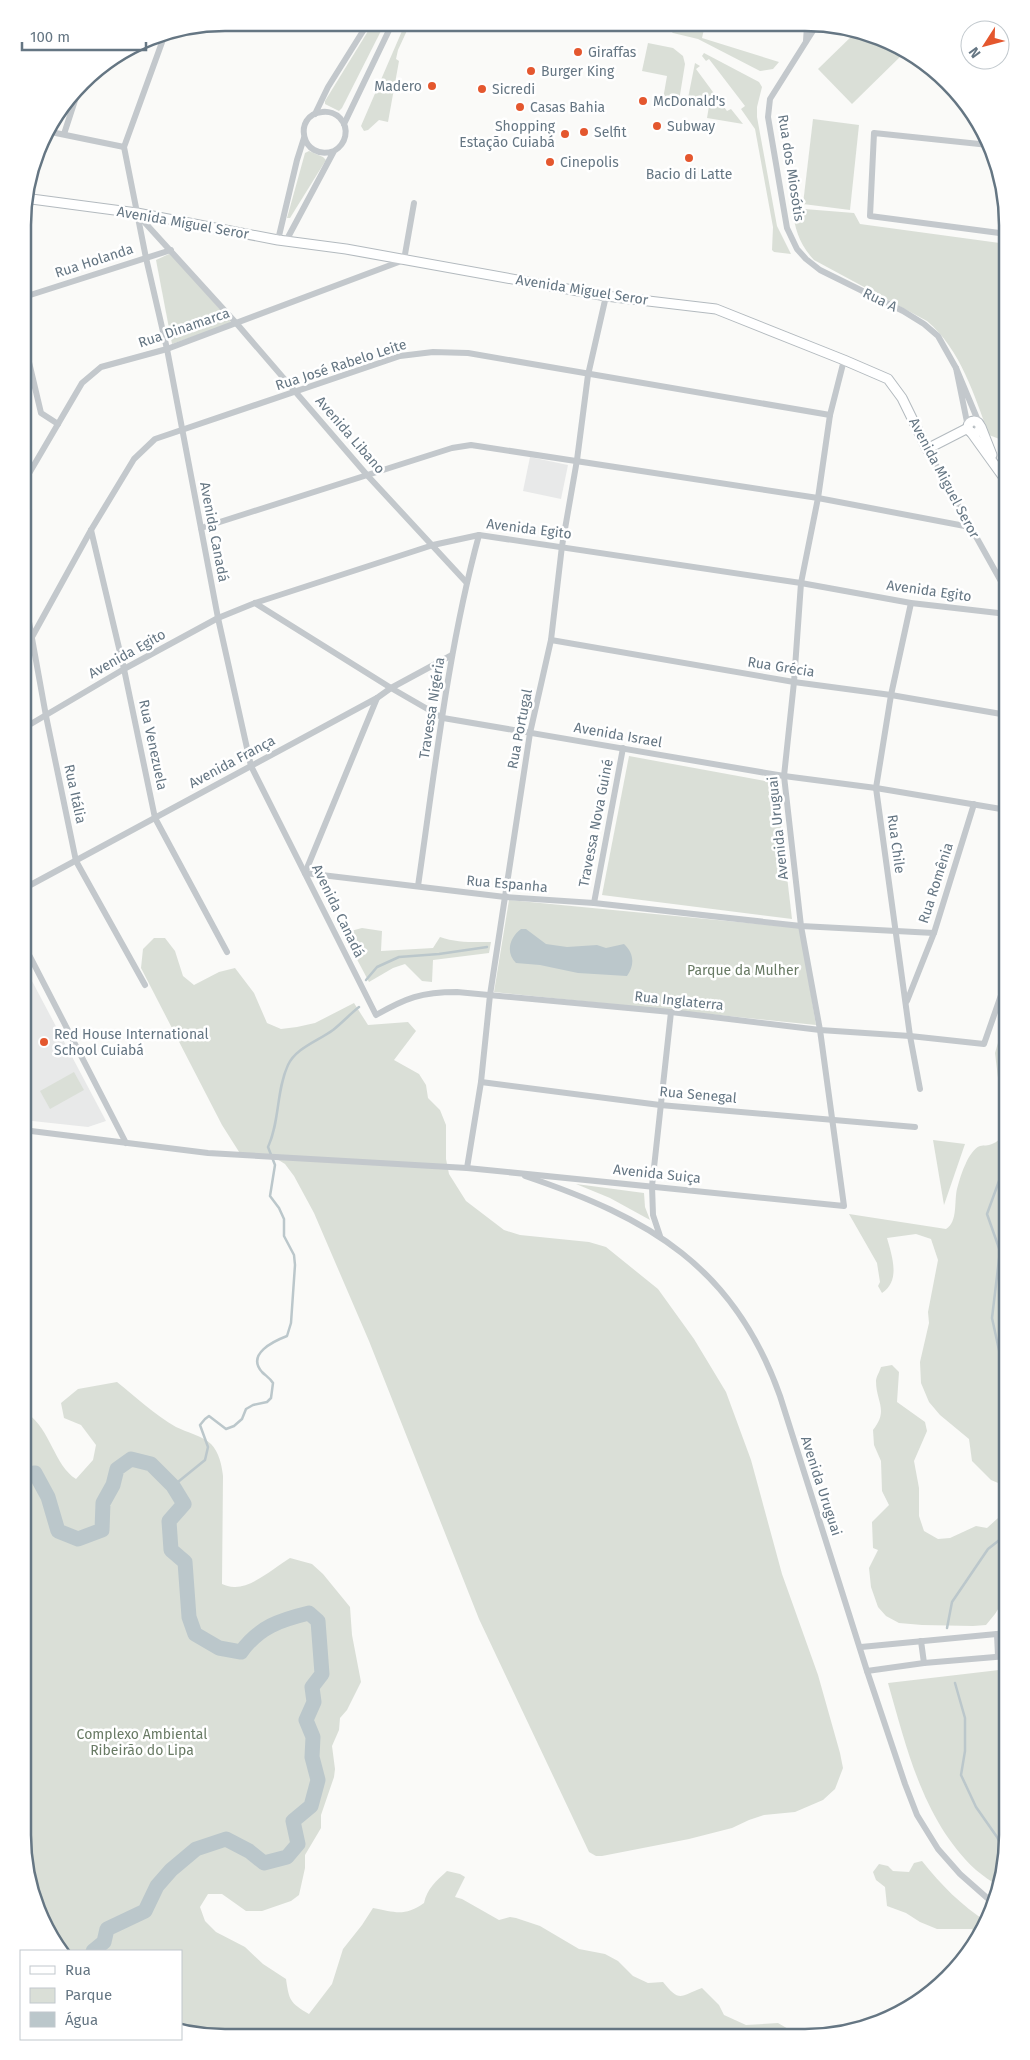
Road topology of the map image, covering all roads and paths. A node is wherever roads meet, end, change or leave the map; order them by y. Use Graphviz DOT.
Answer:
graph roads {
  1 [pos="363,31"];
  2 [pos="389,31"];
  3 [pos="806,31"];
  4 [pos="813,32"];
  5 [pos="162,42"];
  6 [pos="805,45"];
  7 [pos="74,103"];
  8 [pos="315,114"];
  9 [pos="344,124"];
  10 [pos="55,132"];
  11 [pos="64,134"];
  12 [pos="304,138"];
  13 [pos="981,144"];
  14 [pos="124,147"];
  15 [pos="334,152"];
  16 [pos="33,199"];
  17 [pos="414,203"];
  18 [pos="137,213"];
  19 [pos="999,233"];
  20 [pos="282,241"];
  21 [pos="793,243"];
  22 [pos="171,250"];
  23 [pos="146,258"];
  24 [pos="404,260"];
  25 [pos="31,295"];
  26 [pos="606,296"];
  27 [pos="237,324"];
  28 [pos="167,349"];
  29 [pos="844,360"];
  30 [pos="956,368"];
  31 [pos="31,371"];
  32 [pos="588,375"];
  33 [pos="296,392"];
  34 [pos="830,415"];
  35 [pos="58,424"];
  36 [pos="980,425"];
  37 [pos="182,429"];
  38 [pos="969,429"];
  39 [pos="927,449"];
  40 [pos="577,460"];
  41 [pos="999,469"];
  42 [pos="31,470"];
  43 [pos="999,470"];
  44 [pos="367,475"];
  45 [pos="818,498"];
  46 [pos="970,527"];
  47 [pos="201,528"];
  48 [pos="91,530"];
  49 [pos="480,534"];
  50 [pos="433,545"];
  51 [pos="562,546"];
  52 [pos="999,578"];
  53 [pos="466,582"];
  54 [pos="800,583"];
  55 [pos="255,603"];
  56 [pos="911,603"];
  57 [pos="999,613"];
  58 [pos="218,618"];
  59 [pos="31,632"];
  60 [pos="32,637"];
  61 [pos="551,640"];
  62 [pos="452,655"];
  63 [pos="124,670"];
  64 [pos="794,682"];
  65 [pos="390,688"];
  66 [pos="892,695"];
  67 [pos="377,698"];
  68 [pos="999,714"];
  69 [pos="46,716"];
  70 [pos="443,718"];
  71 [pos="31,724"];
  72 [pos="530,733"];
  73 [pos="623,748"];
  74 [pos="252,766"];
  75 [pos="784,776"];
  76 [pos="876,788"];
  77 [pos="974,804"];
  78 [pos="999,809"];
  79 [pos="155,818"];
  80 [pos="76,861"];
  81 [pos="305,873"];
  82 [pos="31,886"];
  83 [pos="418,886"];
  84 [pos="505,897"];
  85 [pos="594,903"];
  86 [pos="801,926"];
  87 [pos="895,930"];
  88 [pos="934,933"];
  89 [pos="227,952"];
  90 [pos="31,958"];
  91 [pos="145,984"];
  92 [pos="490,995"];
  93 [pos="999,1001"];
  94 [pos="906,1002"];
  95 [pos="670,1012"];
  96 [pos="376,1015"];
  97 [pos="820,1030"];
  98 [pos="910,1036"];
  99 [pos="481,1082"];
  100 [pos="920,1089"];
  101 [pos="660,1105"];
  102 [pos="832,1119"];
  103 [pos="915,1127"];
  104 [pos="31,1131"];
  105 [pos="126,1143"];
  106 [pos="466,1168"];
  107 [pos="514,1173"];
  108 [pos="652,1186"];
  109 [pos="844,1206"];
  110 [pos="661,1237"];
  111 [pos="997,1634"];
  112 [pos="921,1641"];
  113 [pos="861,1647"];
  114 [pos="998,1656"];
  115 [pos="924,1663"];
  116 [pos="867,1671"];
  117 [pos="988,1898"];
  1 -- 8 [label="street"];
  2 -- 9 [label="street"];
  3 -- 6 [label="street, Rua dos Miosótis"];
  4 -- 6 [label="street, Rua dos Miosótis"];
  5 -- 14 [label="street"];
  6 -- 21 [label="street, Rua dos Miosótis"];
  7 -- 11 [label="street"];
  8 -- 9 [label="street"];
  8 -- 12 [label="street"];
  9 -- 15 [label="street"];
  10 -- 11 [label="street"];
  11 -- 14 [label="street"];
  12 -- 15 [label="street"];
  12 -- 20 [label="street"];
  13 -- 19 [label="street"];
  14 -- 18 [label="street, Avenida Canadá"];
  15 -- 20 [label="street"];
  16 -- 18 [label="street, Avenida Miguel Seror"];
  17 -- 24 [label="street"];
  18 -- 20 [label="street, Avenida Miguel Seror"];
  18 -- 22 [label="street, Avenida Libano"];
  18 -- 23 [label="street, Avenida Canadá"];
  20 -- 24 [label="street, Avenida Miguel Seror"];
  21 -- 30 [label="street, Rua A"];
  22 -- 23 [label="street, Rua Holanda"];
  22 -- 27 [label="street, Avenida Libano"];
  23 -- 25 [label="street, Rua Holanda"];
  23 -- 28 [label="street, Avenida Canadá"];
  24 -- 26 [label="street, Avenida Miguel Seror"];
  24 -- 27 [label="street, Rua Dinamarca"];
  26 -- 29 [label="street, Avenida Miguel Seror"];
  26 -- 32 [label="street, Rua Portugal"];
  27 -- 28 [label="street, Rua Dinamarca"];
  27 -- 33 [label="street, Avenida Libano"];
  28 -- 35 [label="street, Rua Dinamarca"];
  28 -- 37 [label="street, Avenida Canadá"];
  29 -- 34 [label="street, Avenida Uruguai"];
  29 -- 39 [label="street, Avenida Miguel Seror"];
  30 -- 36 [label="street, Rua A"];
  30 -- 38 [label="street, Rua A"];
  31 -- 35 [label="street"];
  32 -- 33 [label="street, Rua José Rabelo Leite"];
  32 -- 34 [label="street, Rua José Rabelo Leite"];
  32 -- 40 [label="street, Rua Portugal"];
  33 -- 37 [label="street, Rua José Rabelo Leite"];
  33 -- 44 [label="street, Avenida Libano"];
  34 -- 45 [label="street, Avenida Uruguai"];
  35 -- 42 [label="street, Rua Dinamarca"];
  36 -- 38 [label="street"];
  36 -- 41 [label="street, Rua A"];
  37 -- 47 [label="street, Avenida Canadá"];
  37 -- 48 [label="street, Rua José Rabelo Leite"];
  38 -- 39 [label="street"];
  38 -- 43 [label="street, Rua A"];
  39 -- 46 [label="street, Avenida Miguel Seror"];
  40 -- 44 [label="street"];
  40 -- 45 [label="street"];
  40 -- 51 [label="street, Rua Portugal"];
  44 -- 47 [label="street"];
  44 -- 50 [label="street, Avenida Libano"];
  45 -- 46 [label="street"];
  45 -- 54 [label="street, Avenida Uruguai"];
  46 -- 52 [label="street, Avenida Miguel Seror"];
  47 -- 58 [label="street, Avenida Canadá"];
  48 -- 60 [label="street, Rua José Rabelo Leite"];
  48 -- 63 [label="street, Rua Venezuela"];
  49 -- 50 [label="street, Avenida Egito"];
  49 -- 51 [label="street, Avenida Egito"];
  49 -- 53 [label="street, Travessa Nigéria"];
  50 -- 53 [label="street, Avenida Libano"];
  50 -- 55 [label="street, Avenida Egito"];
  51 -- 54 [label="street, Avenida Egito"];
  51 -- 61 [label="street, Rua Portugal"];
  53 -- 62 [label="street, Travessa Nigéria"];
  54 -- 56 [label="street, Avenida Egito"];
  54 -- 64 [label="street, Avenida Uruguai"];
  55 -- 58 [label="street, Avenida Egito"];
  55 -- 65 [label="street, Avenida Israel"];
  56 -- 57 [label="street, Avenida Egito"];
  56 -- 66 [label="street, Rua Chile"];
  58 -- 63 [label="street, Avenida Egito"];
  58 -- 74 [label="street, Avenida Canadá"];
  59 -- 60 [label="street, Rua Itália"];
  60 -- 69 [label="street, Rua Itália"];
  61 -- 64 [label="street, Rua Grécia"];
  61 -- 72 [label="street, Rua Portugal"];
  62 -- 65 [label="street, Avenida França"];
  62 -- 70 [label="street, Travessa Nigéria"];
  63 -- 69 [label="street, Avenida Egito"];
  63 -- 79 [label="street, Rua Venezuela"];
  64 -- 66 [label="street, Rua Grécia"];
  64 -- 75 [label="street, Avenida Uruguai"];
  65 -- 67 [label="street, Avenida França"];
  65 -- 70 [label="street, Avenida Israel"];
  66 -- 68 [label="street, Rua Grécia"];
  66 -- 76 [label="street, Rua Chile"];
  67 -- 74 [label="street, Avenida França"];
  67 -- 81 [label="street"];
  69 -- 71 [label="street, Avenida Egito"];
  69 -- 80 [label="street, Rua Itália"];
  70 -- 72 [label="street, Avenida Israel"];
  70 -- 83 [label="street, Travessa Nigéria"];
  72 -- 73 [label="street, Avenida Israel"];
  72 -- 84 [label="street, Rua Portugal"];
  73 -- 75 [label="street, Avenida Israel"];
  73 -- 85 [label="street, Travessa Nova Guiné"];
  74 -- 79 [label="street, Avenida França"];
  74 -- 81 [label="street, Avenida Canadá"];
  75 -- 76 [label="street, Avenida Israel"];
  75 -- 86 [label="street, Avenida Uruguai"];
  76 -- 77 [label="street, Avenida Israel"];
  76 -- 87 [label="street, Rua Chile"];
  77 -- 78 [label="street, Avenida Israel"];
  77 -- 88 [label="street, Rua Romênia"];
  79 -- 80 [label="street, Avenida França"];
  79 -- 89 [label="street, Rua Venezuela"];
  80 -- 82 [label="street, Avenida França"];
  80 -- 91 [label="street, Rua Itália"];
  81 -- 83 [label="street, Rua Espanha"];
  81 -- 96 [label="street, Avenida Canadá"];
  83 -- 84 [label="street, Rua Espanha"];
  84 -- 85 [label="street, Rua Espanha"];
  84 -- 92 [label="street, Rua Portugal"];
  85 -- 86 [label="street, Rua Espanha"];
  86 -- 87 [label="street, Rua Espanha"];
  86 -- 97 [label="street, Avenida Uruguai"];
  87 -- 88 [label="street, Rua Romênia"];
  87 -- 94 [label="street, Rua Chile"];
  88 -- 94 [label="street"];
  90 -- 105 [label="street"];
  92 -- 95 [label="street, Rua Inglaterra"];
  92 -- 96 [label="street, Rua Inglaterra"];
  92 -- 99 [label="street, Rua Portugal"];
  93 -- 98 [label="street, Rua Inglaterra"];
  94 -- 98 [label="street, Rua Chile"];
  95 -- 97 [label="street, Rua Inglaterra"];
  95 -- 101 [label="street"];
  97 -- 98 [label="street, Rua Inglaterra"];
  97 -- 102 [label="street, Avenida Uruguai"];
  98 -- 100 [label="street, Rua Chile"];
  99 -- 101 [label="street, Rua Senegal"];
  99 -- 106 [label="street, Rua Portugal"];
  101 -- 102 [label="street, Rua Senegal"];
  101 -- 108 [label="street"];
  102 -- 103 [label="street, Rua Senegal"];
  102 -- 109 [label="street, Avenida Uruguai"];
  104 -- 105 [label="street, Avenida Suiça"];
  105 -- 106 [label="street, Avenida Suiça"];
  106 -- 107 [label="street, Avenida Suiça"];
  107 -- 108 [label="street, Avenida Suiça"];
  107 -- 110 [label="street, Avenida Uruguai"];
  108 -- 109 [label="street, Avenida Suiça"];
  108 -- 110 [label="street"];
  110 -- 113 [label="street, Avenida Uruguai"];
  111 -- 112 [label="street"];
  111 -- 114 [label="street"];
  112 -- 113 [label="street"];
  112 -- 115 [label="street"];
  113 -- 116 [label="street, Avenida Uruguai"];
  114 -- 115 [label="street"];
  115 -- 116 [label="street"];
  116 -- 117 [label="street, Avenida Uruguai"];
}
